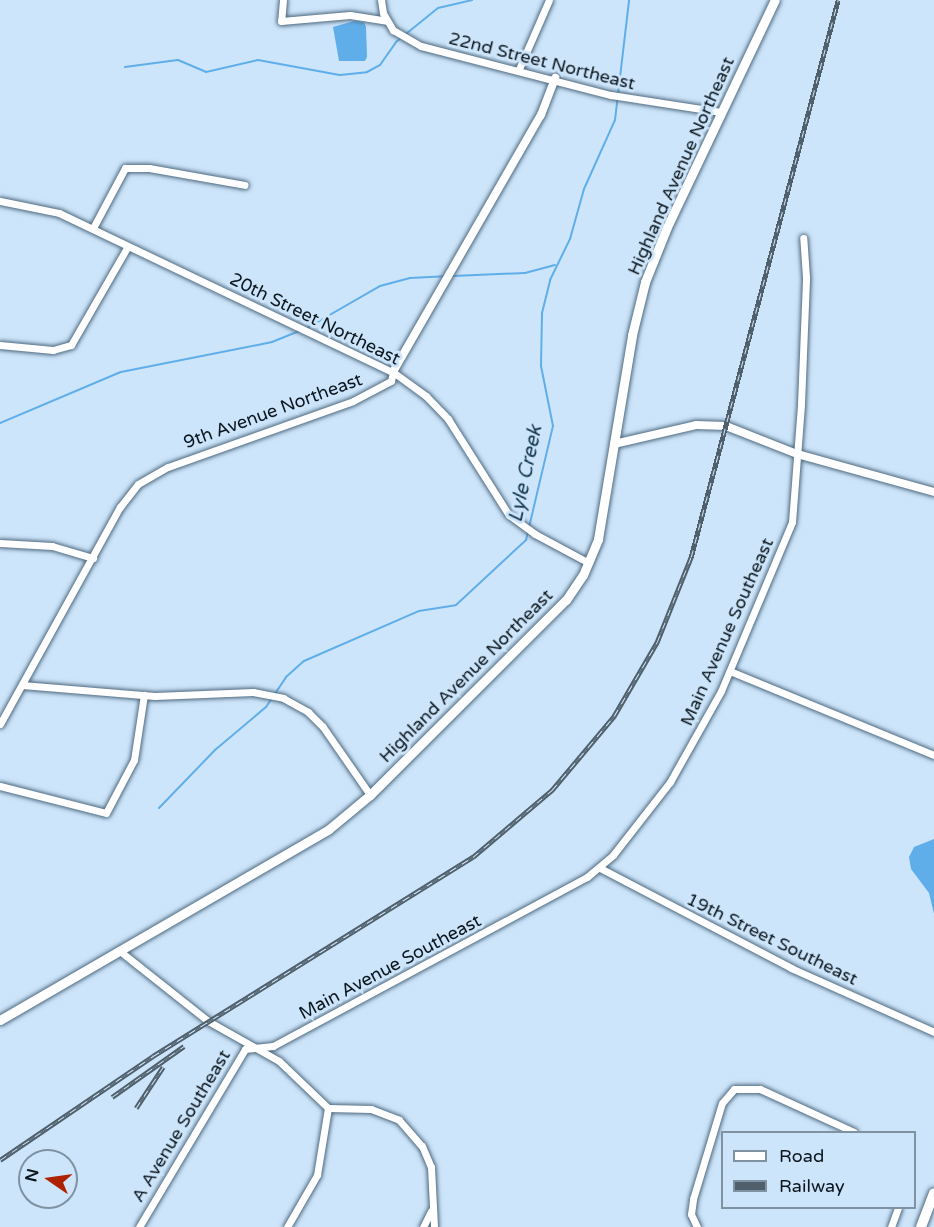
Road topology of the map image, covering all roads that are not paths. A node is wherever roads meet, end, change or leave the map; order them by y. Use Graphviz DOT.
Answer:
graph roads {
  1 [pos="283,0"];
  2 [pos="381,0"];
  3 [pos="549,0"];
  4 [pos="775,0"];
  5 [pos="387,21"];
  6 [pos="519,69"];
  7 [pos="555,78"];
  8 [pos="721,112"];
  9 [pos="245,185"];
  10 [pos="0,201"];
  11 [pos="93,228"];
  12 [pos="803,238"];
  13 [pos="128,246"];
  14 [pos="0,345"];
  15 [pos="393,372"];
  16 [pos="614,444"];
  17 [pos="797,454"];
  18 [pos="934,492"];
  19 [pos="0,543"];
  20 [pos="93,558"];
  21 [pos="589,562"];
  22 [pos="730,670"];
  23 [pos="22,685"];
  24 [pos="144,695"];
  25 [pos="0,724"];
  26 [pos="934,755"];
  27 [pos="0,786"];
  28 [pos="369,795"];
  29 [pos="600,868"];
  30 [pos="121,952"];
  31 [pos="0,1020"];
  32 [pos="934,1032"];
  33 [pos="254,1046"];
  34 [pos="328,1108"];
  35 [pos="852,1131"];
  36 [pos="934,1193"];
  37 [pos="898,1209"];
  38 [pos="432,1210"];
  39 [pos="139,1227"];
  40 [pos="287,1227"];
  41 [pos="423,1227"];
  42 [pos="434,1227"];
  43 [pos="697,1227"];
  44 [pos="891,1227"];
  45 [pos="921,1227"];
  1 -- 5 [label="street"];
  2 -- 5 [label="street"];
  3 -- 6 [label="street"];
  4 -- 8 [label="main road, Highland Avenue Northeast"];
  5 -- 6 [label="street, 22nd Street Northeast"];
  6 -- 7 [label="street, 22nd Street Northeast"];
  7 -- 8 [label="street, 22nd Street Northeast"];
  7 -- 15 [label="street, 9th Avenue Northeast"];
  8 -- 16 [label="main road, Highland Avenue Northeast"];
  9 -- 11 [label="street"];
  10 -- 11 [label="street, 20th Street Northeast"];
  11 -- 13 [label="street, 20th Street Northeast"];
  12 -- 17 [label="street, Main Avenue Southeast"];
  13 -- 14 [label="street"];
  13 -- 15 [label="street, 20th Street Northeast"];
  15 -- 20 [label="street, 9th Avenue Northeast"];
  15 -- 21 [label="street, 20th Street Northeast"];
  16 -- 17 [label="street"];
  16 -- 21 [label="main road, Highland Avenue Northeast"];
  17 -- 18 [label="street"];
  17 -- 22 [label="street, Main Avenue Southeast"];
  19 -- 20 [label="street"];
  20 -- 23 [label="street, 9th Avenue Northeast"];
  21 -- 28 [label="main road, Highland Avenue Northeast"];
  22 -- 26 [label="street"];
  22 -- 29 [label="street, Main Avenue Southeast"];
  23 -- 24 [label="street"];
  23 -- 25 [label="street, 9th Avenue Northeast"];
  24 -- 27 [label="street"];
  24 -- 28 [label="street"];
  28 -- 30 [label="main road, Highland Avenue Northeast"];
  29 -- 32 [label="street, 19th Street Southeast"];
  29 -- 33 [label="street, Main Avenue Southeast"];
  30 -- 31 [label="main road, Highland Avenue Northeast"];
  30 -- 33 [label="street"];
  33 -- 34 [label="street"];
  33 -- 39 [label="street, A Avenue Southeast"];
  34 -- 38 [label="street"];
  34 -- 40 [label="street"];
  35 -- 43 [label="street"];
  36 -- 45 [label="main road"];
  37 -- 44 [label="street"];
  38 -- 41 [label="street"];
  38 -- 42 [label="street"];
}
